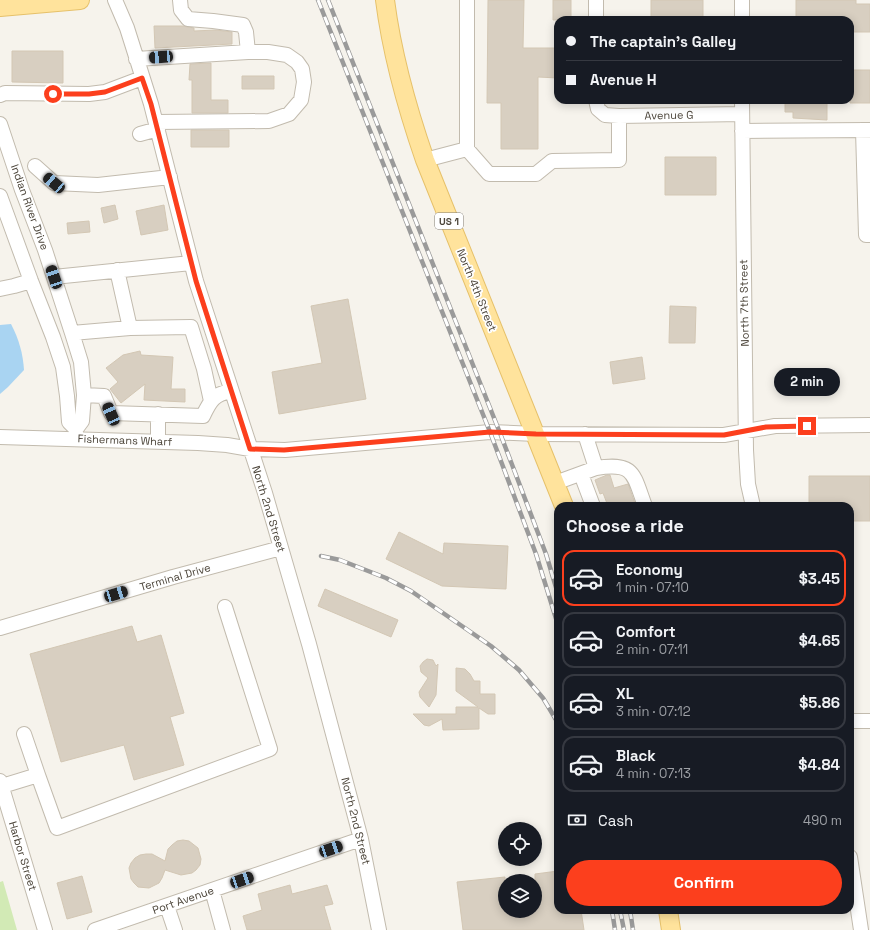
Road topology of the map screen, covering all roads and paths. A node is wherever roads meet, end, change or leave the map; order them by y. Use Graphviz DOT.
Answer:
graph roads {
  1 [pos="80,0"];
  2 [pos="115,0"];
  3 [pos="180,0"];
  4 [pos="385,0"];
  5 [pos="467,0"];
  6 [pos="596,0"];
  7 [pos="742,0"];
  8 [pos="0,7"];
  9 [pos="596,16"];
  10 [pos="742,16"];
  11 [pos="248,52"];
  12 [pos="136,59"];
  13 [pos="142,78"];
  14 [pos="0,95"];
  15 [pos="597,105"];
  16 [pos="742,107"];
  17 [pos="619,116"];
  18 [pos="0,124"];
  19 [pos="157,126"];
  20 [pos="866,130"];
  21 [pos="742,131"];
  22 [pos="140,134"];
  23 [pos="467,149"];
  24 [pos="425,160"];
  25 [pos="27,170"];
  26 [pos="170,177"];
  27 [pos="0,196"];
  28 [pos="870,235"];
  29 [pos="191,263"];
  30 [pos="117,270"];
  31 [pos="54,277"];
  32 [pos="31,281"];
  33 [pos="0,289"];
  34 [pos="130,328"];
  35 [pos="72,332"];
  36 [pos="231,391"];
  37 [pos="84,395"];
  38 [pos="211,401"];
  39 [pos="158,414"];
  40 [pos="870,425"];
  41 [pos="746,431"];
  42 [pos="76,434"];
  43 [pos="536,434"];
  44 [pos="585,434"];
  45 [pos="0,437"];
  46 [pos="158,442"];
  47 [pos="250,449"];
  48 [pos="596,468"];
  49 [pos="581,474"];
  50 [pos="555,483"];
  51 [pos="562,502"];
  52 [pos="592,502"];
  53 [pos="644,502"];
  54 [pos="753,502"];
  55 [pos="281,548"];
  56 [pos="225,607"];
  57 [pos="0,628"];
  58 [pos="854,721"];
  59 [pos="870,721"];
  60 [pos="24,734"];
  61 [pos="38,774"];
  62 [pos="1,784"];
  63 [pos="361,839"];
  64 [pos="854,884"];
  65 [pos="212,890"];
  66 [pos="167,906"];
  67 [pos="669,914"];
  68 [pos="124,925"];
  69 [pos="45,930"];
  70 [pos="95,930"];
  71 [pos="175,930"];
  72 [pos="223,930"];
  73 [pos="379,930"];
  74 [pos="671,930"];
  75 [pos="861,930"];
  1 -- 8 [label="main road"];
  2 -- 12 [label="street, North 2nd Street"];
  3 -- 11 [label="street"];
  4 -- 24 [label="main road, North 4th Street / US 1"];
  5 -- 23 [label="street"];
  6 -- 9 [label="street"];
  7 -- 10 [label="street"];
  11 -- 12 [label="street"];
  11 -- 19 [label="street"];
  12 -- 13 [label="street, North 2nd Street"];
  13 -- 14 [label="street"];
  13 -- 19 [label="street, North 2nd Street"];
  15 -- 17 [label="street, Avenue G"];
  16 -- 17 [label="street, Avenue G"];
  16 -- 21 [label="street, North 7th Street"];
  17 -- 23 [label="street"];
  18 -- 25 [label="street, Indian River Drive"];
  19 -- 22 [label="street"];
  19 -- 26 [label="street, North 2nd Street"];
  20 -- 21 [label="street"];
  20 -- 28 [label="street"];
  21 -- 41 [label="street, North 7th Street"];
  23 -- 24 [label="street"];
  24 -- 43 [label="main road, North 4th Street / US 1"];
  25 -- 26 [label="street"];
  25 -- 31 [label="street, Indian River Drive"];
  26 -- 29 [label="street, North 2nd Street"];
  27 -- 32 [label="street"];
  29 -- 30 [label="street"];
  29 -- 36 [label="street, North 2nd Street"];
  30 -- 31 [label="street"];
  30 -- 34 [label="street"];
  31 -- 35 [label="street, Indian River Drive"];
  32 -- 33 [label="street"];
  32 -- 42 [label="street"];
  34 -- 35 [label="street"];
  34 -- 38 [label="street"];
  35 -- 37 [label="street, Indian River Drive"];
  36 -- 38 [label="street"];
  36 -- 47 [label="street, North 2nd Street"];
  37 -- 39 [label="street"];
  37 -- 42 [label="street, Indian River Drive"];
  38 -- 39 [label="street"];
  39 -- 46 [label="street"];
  40 -- 41 [label="street, Fishermans Wharf"];
  41 -- 44 [label="street, Fishermans Wharf"];
  41 -- 54 [label="street, North 7th Street"];
  42 -- 45 [label="street, Fishermans Wharf"];
  42 -- 46 [label="street, Fishermans Wharf"];
  43 -- 44 [label="street, Fishermans Wharf"];
  43 -- 47 [label="street, Fishermans Wharf"];
  43 -- 50 [label="main road, North 4th Street / US 1"];
  44 -- 48 [label="street"];
  46 -- 47 [label="street, Fishermans Wharf"];
  47 -- 55 [label="street, North 2nd Street"];
  48 -- 49 [label="street"];
  48 -- 53 [label="street"];
  49 -- 50 [label="street"];
  49 -- 52 [label="street"];
  50 -- 51 [label="main road, North 4th Street / US 1"];
  55 -- 57 [label="street, Terminal Drive"];
  55 -- 63 [label="street, North 2nd Street"];
  56 -- 61 [label="street"];
  58 -- 59 [label="street"];
  60 -- 61 [label="street"];
  61 -- 62 [label="street"];
  62 -- 69 [label="street, Harbor Street"];
  63 -- 65 [label="street, Port Avenue"];
  63 -- 73 [label="street, North 2nd Street"];
  64 -- 75 [label="street"];
  65 -- 66 [label="street, Port Avenue"];
  65 -- 72 [label="street"];
  66 -- 68 [label="street, Port Avenue"];
  66 -- 71 [label="street"];
  67 -- 74 [label="main road"];
  68 -- 70 [label="street, Port Avenue"];
}
